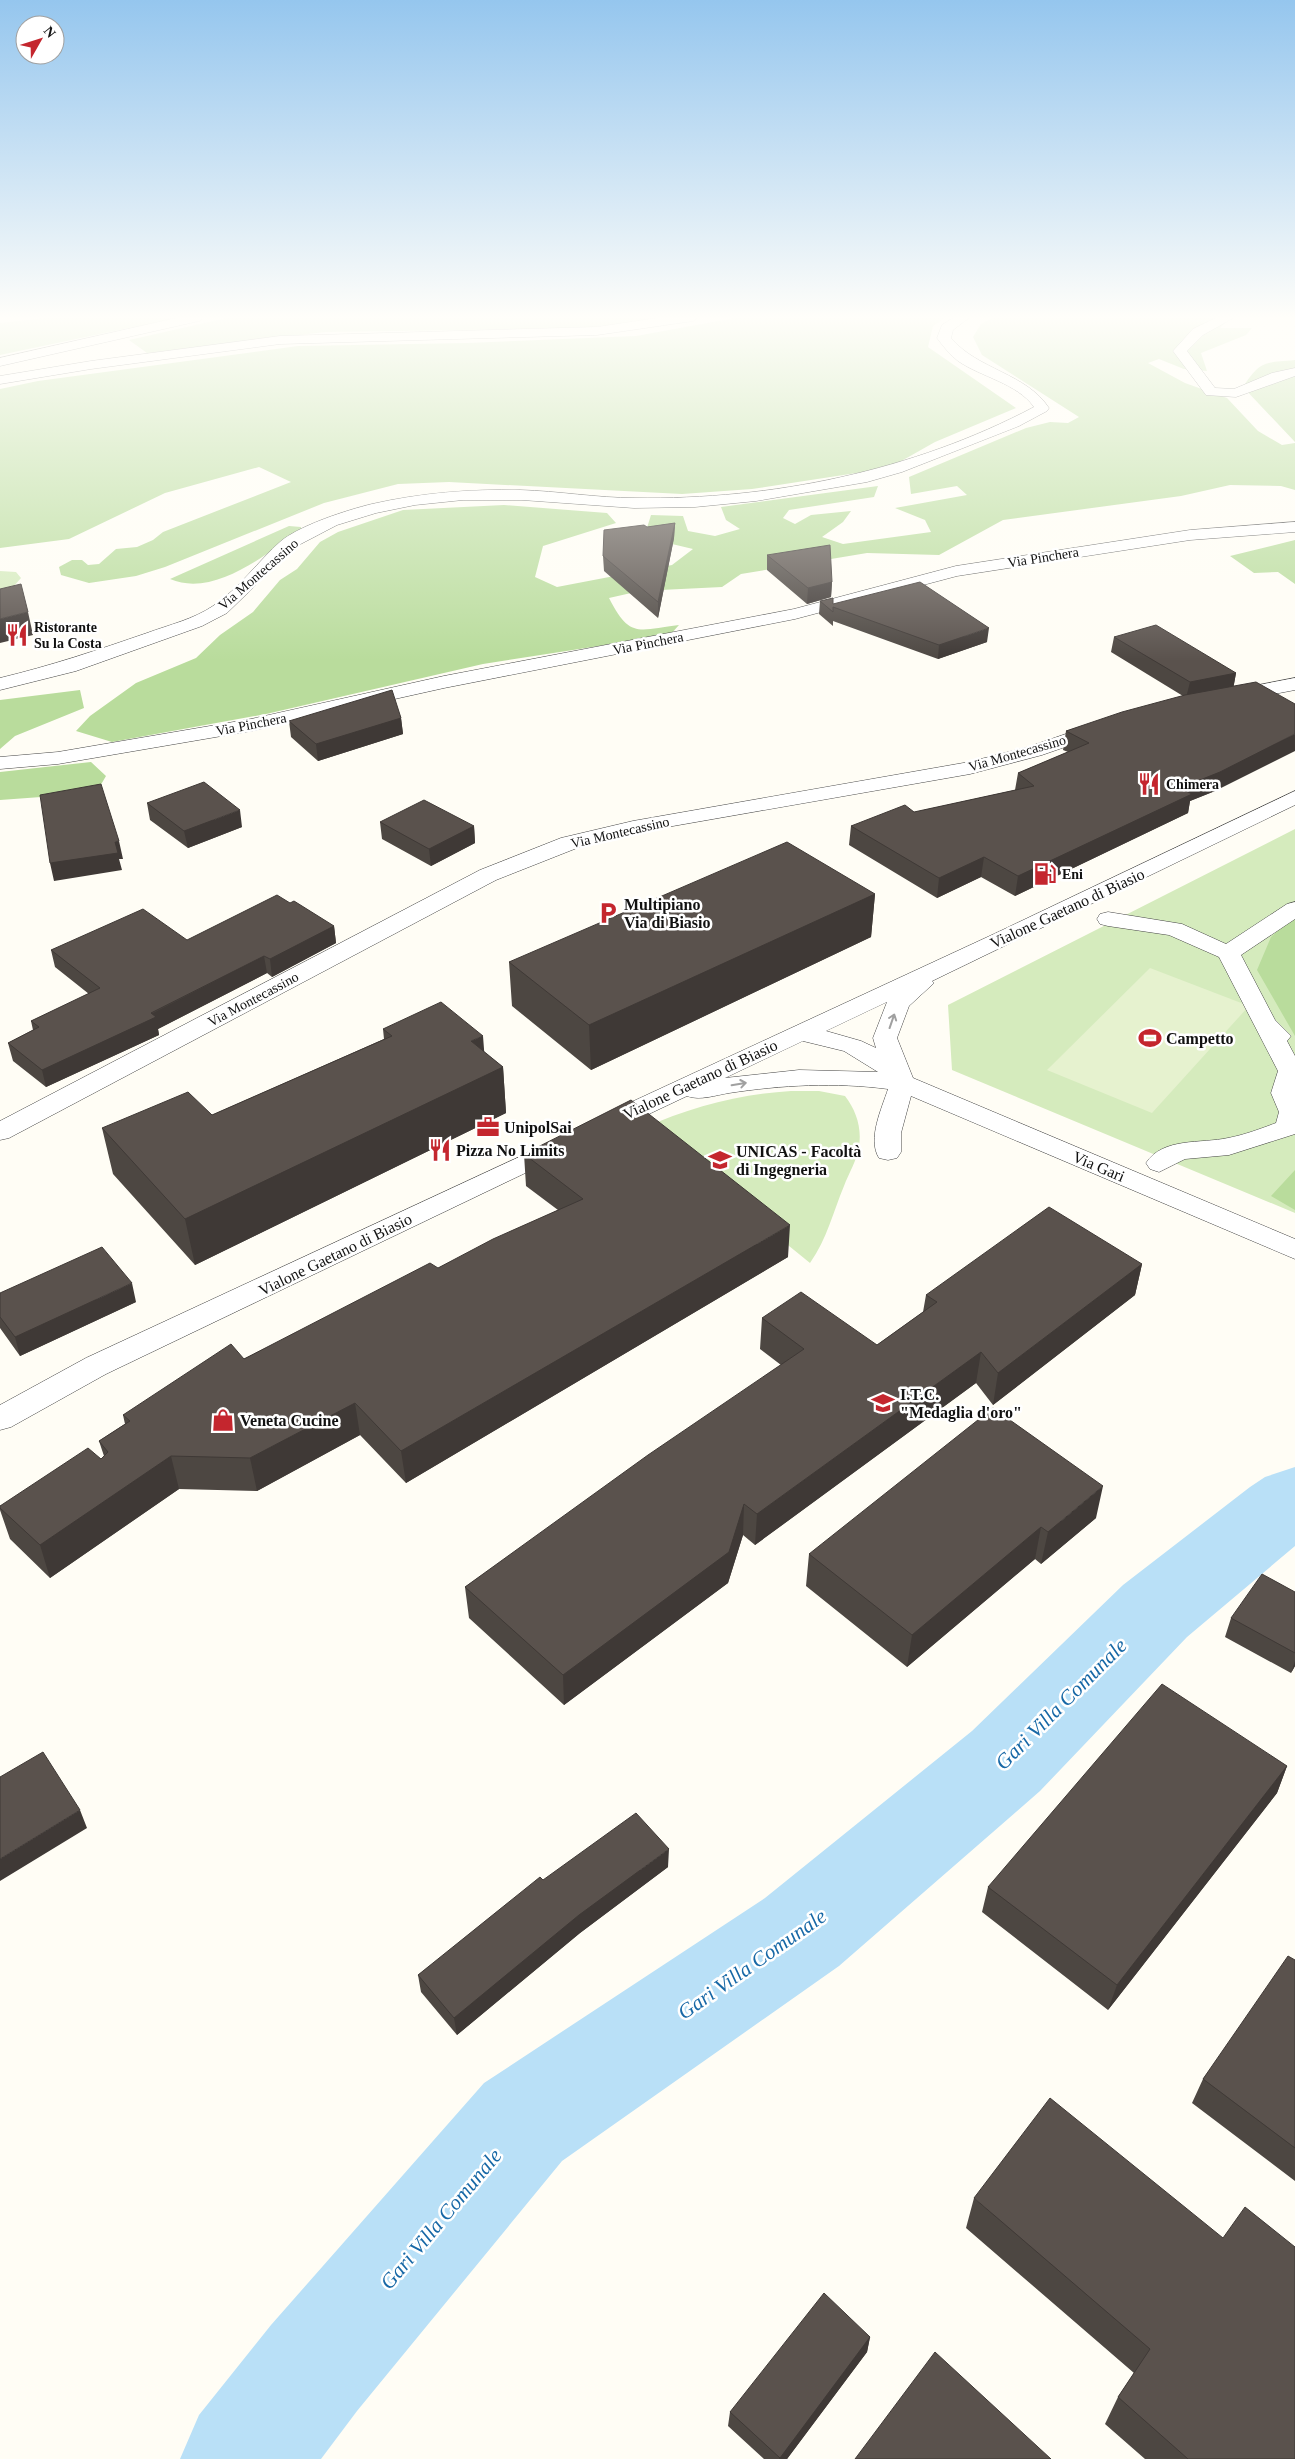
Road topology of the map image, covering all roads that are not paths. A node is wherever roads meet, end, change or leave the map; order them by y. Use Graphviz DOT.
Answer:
graph roads {
  1 [pos="992,432"];
  2 [pos="1295,527"];
  3 [pos="0,684"];
  4 [pos="1295,684"];
  5 [pos="1210,700"];
  6 [pos="1120,722"];
  7 [pos="0,763"];
  8 [pos="1295,797"];
  9 [pos="1295,909"];
  10 [pos="1108,919"];
  11 [pos="1228,953"];
  12 [pos="939,969"];
  13 [pos="1265,1024"];
  14 [pos="798,1033"];
  15 [pos="1295,1051"];
  16 [pos="875,1079"];
  17 [pos="902,1083"];
  18 [pos="656,1100"];
  19 [pos="0,1132"];
  20 [pos="888,1152"];
  21 [pos="1159,1163"];
  22 [pos="1295,1250"];
  23 [pos="0,1419"];
  1 -- 3 [label="street, Via Montecassino"];
  2 -- 7 [label="street, Via Pinchera"];
  4 -- 5 [label="street"];
  6 -- 19 [label="street, Via Montecassino"];
  8 -- 12 [label="street, Vialone Gaetano di Biasio"];
  9 -- 11 [label="street"];
  10 -- 11 [label="street"];
  11 -- 13 [label="street"];
  12 -- 14 [label="street, Vialone Gaetano di Biasio"];
  17 -- 12 [label="street, one-way"];
  13 -- 15 [label="street"];
  13 -- 21 [label="street"];
  14 -- 16 [label="street, Via Gari"];
  14 -- 17 [label="street, Via Gari"];
  14 -- 18 [label="street, Vialone Gaetano di Biasio"];
  16 -- 17 [label="street, Via Gari"];
  18 -- 16 [label="street, Via Gari, one-way"];
  17 -- 20 [label="street"];
  17 -- 22 [label="street, Via Gari"];
  18 -- 23 [label="street, Vialone Gaetano di Biasio"];
}
